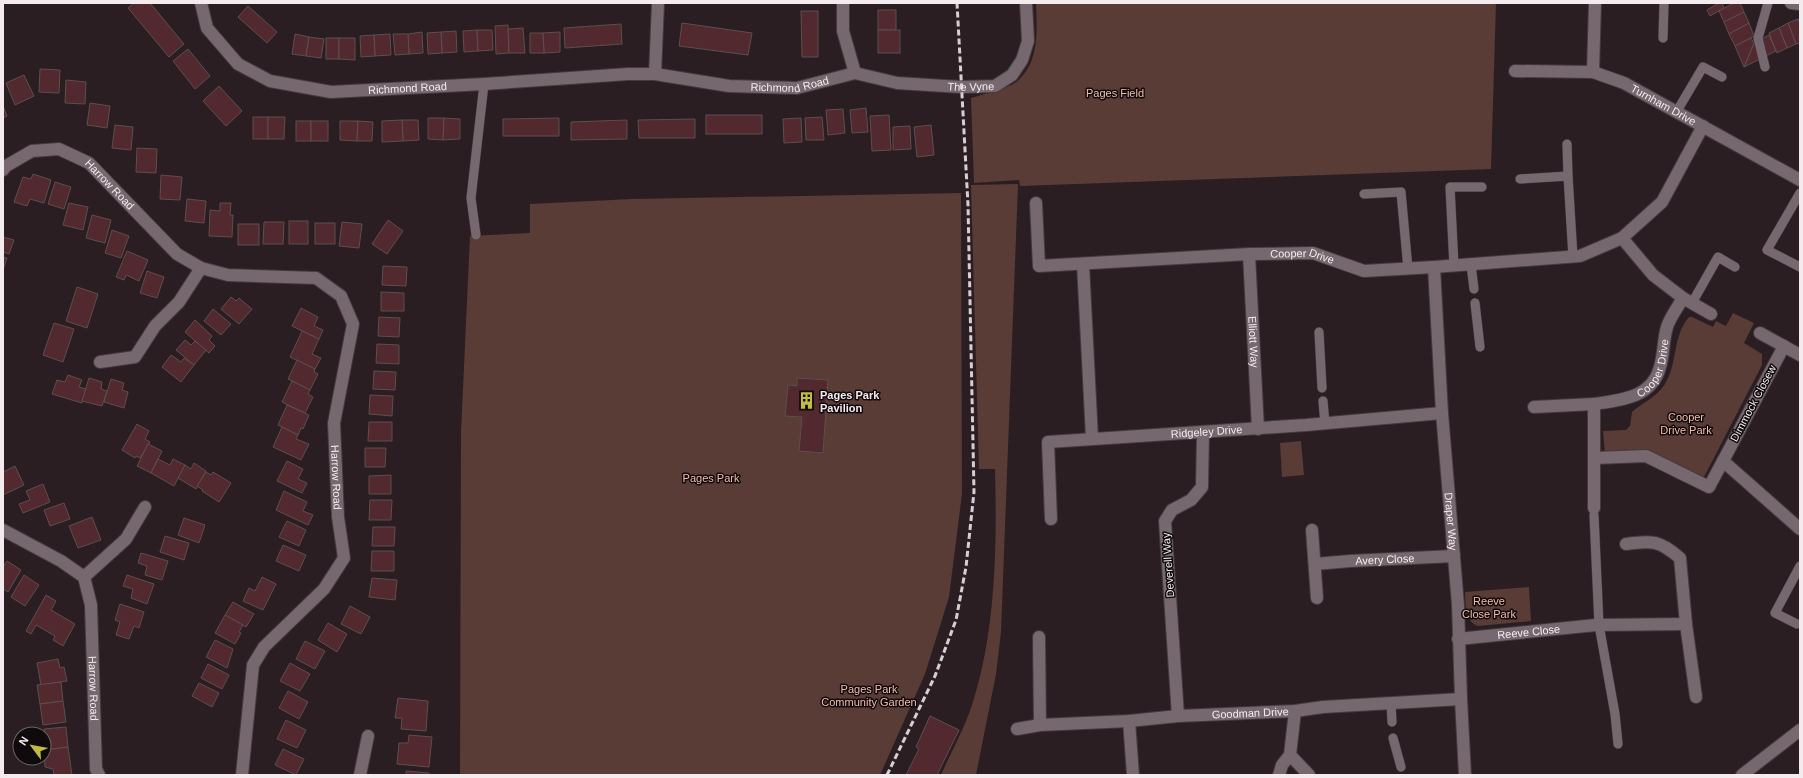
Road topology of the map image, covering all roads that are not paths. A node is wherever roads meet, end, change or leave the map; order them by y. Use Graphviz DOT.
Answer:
graph roads {
  1 [pos="201,3"];
  2 [pos="658,3"];
  3 [pos="843,3"];
  4 [pos="1026,3"];
  5 [pos="1595,3"];
  6 [pos="1664,3"];
  7 [pos="1768,3"];
  8 [pos="1791,3"];
  9 [pos="1800,4"];
  10 [pos="1663,38"];
  11 [pos="1765,67"];
  12 [pos="1515,71"];
  13 [pos="1593,72"];
  14 [pos="855,73"];
  15 [pos="655,74"];
  16 [pos="1722,77"];
  17 [pos="484,84"];
  18 [pos="922,85"];
  19 [pos="1677,112"];
  20 [pos="1703,126"];
  21 [pos="1567,144"];
  22 [pos="3,170"];
  23 [pos="1568,176"];
  24 [pos="1520,179"];
  25 [pos="1800,180"];
  26 [pos="1482,188"];
  27 [pos="1800,193"];
  28 [pos="1364,194"];
  29 [pos="1036,203"];
  30 [pos="476,235"];
  31 [pos="1622,238"];
  32 [pos="1249,254"];
  33 [pos="1573,257"];
  34 [pos="1083,264"];
  35 [pos="1472,264"];
  36 [pos="1454,266"];
  37 [pos="1735,267"];
  38 [pos="1800,267"];
  39 [pos="201,268"];
  40 [pos="1434,268"];
  41 [pos="1408,269"];
  42 [pos="1474,289"];
  43 [pos="1687,300"];
  44 [pos="1475,303"];
  45 [pos="1711,314"];
  46 [pos="1319,332"];
  47 [pos="1760,333"];
  48 [pos="1784,346"];
  49 [pos="1480,347"];
  50 [pos="1800,355"];
  51 [pos="100,362"];
  52 [pos="1322,388"];
  53 [pos="1323,402"];
  54 [pos="1594,404"];
  55 [pos="1534,407"];
  56 [pos="1442,413"];
  57 [pos="1325,424"];
  58 [pos="1258,429"];
  59 [pos="1203,433"];
  60 [pos="1092,438"];
  61 [pos="1595,458"];
  62 [pos="1723,461"];
  63 [pos="146,507"];
  64 [pos="1594,512"];
  65 [pos="1051,519"];
  66 [pos="1800,528"];
  67 [pos="3,530"];
  68 [pos="1312,530"];
  69 [pos="1626,544"];
  70 [pos="1454,556"];
  71 [pos="1315,564"];
  72 [pos="1800,566"];
  73 [pos="84,577"];
  74 [pos="1317,598"];
  75 [pos="1686,624"];
  76 [pos="1797,624"];
  77 [pos="1599,625"];
  78 [pos="1039,637"];
  79 [pos="1458,639"];
  80 [pos="1696,697"];
  81 [pos="1461,700"];
  82 [pos="1391,704"];
  83 [pos="1295,711"];
  84 [pos="1178,716"];
  85 [pos="1129,721"];
  86 [pos="1392,722"];
  87 [pos="1040,725"];
  88 [pos="1017,730"];
  89 [pos="1799,733"];
  90 [pos="368,736"];
  91 [pos="1393,738"];
  92 [pos="1618,744"];
  93 [pos="1290,755"];
  94 [pos="1401,767"];
  95 [pos="99,775"];
  96 [pos="242,775"];
  97 [pos="360,775"];
  98 [pos="1133,775"];
  99 [pos="1279,775"];
  100 [pos="1309,775"];
  101 [pos="1465,775"];
  102 [pos="1742,775"];
  1 -- 17 [label="street, Richmond Road"];
  2 -- 15 [label="street"];
  3 -- 14 [label="street"];
  4 -- 18 [label="street, The Vyne"];
  5 -- 13 [label="street"];
  6 -- 10 [label="lane"];
  7 -- 11 [label="lane"];
  8 -- 9 [label="street"];
  12 -- 13 [label="street, Turnham Drive"];
  13 -- 19 [label="street, Turnham Drive"];
  14 -- 15 [label="street, Richmond Road"];
  14 -- 18 [label="street, Richmond Road"];
  15 -- 17 [label="street, Richmond Road"];
  16 -- 19 [label="lane"];
  17 -- 30 [label="lane"];
  19 -- 20 [label="street, Turnham Drive"];
  20 -- 25 [label="street, Turnham Drive"];
  20 -- 31 [label="street, Cooper Drive"];
  21 -- 23 [label="lane"];
  22 -- 39 [label="street, Harrow Road"];
  23 -- 24 [label="lane"];
  23 -- 33 [label="lane"];
  26 -- 36 [label="lane"];
  27 -- 38 [label="lane"];
  28 -- 41 [label="lane"];
  29 -- 34 [label="street, Cooper Drive"];
  31 -- 33 [label="street, Cooper Drive"];
  31 -- 43 [label="street"];
  32 -- 34 [label="street, Cooper Drive"];
  32 -- 41 [label="street, Cooper Drive"];
  32 -- 58 [label="street, Elliott Way"];
  33 -- 35 [label="street, Cooper Drive"];
  34 -- 60 [label="street"];
  35 -- 36 [label="street, Cooper Drive"];
  35 -- 42 [label="lane"];
  36 -- 40 [label="street, Cooper Drive"];
  37 -- 43 [label="lane"];
  39 -- 51 [label="street"];
  39 -- 96 [label="street, Harrow Road"];
  40 -- 41 [label="street, Cooper Drive"];
  40 -- 56 [label="street, Draper Way"];
  43 -- 45 [label="street"];
  43 -- 54 [label="street, Cooper Drive"];
  44 -- 49 [label="lane"];
  46 -- 52 [label="lane"];
  47 -- 48 [label="street"];
  48 -- 50 [label="street"];
  48 -- 62 [label="street, Dimmock Closew"];
  53 -- 57 [label="lane"];
  54 -- 55 [label="street, Cooper Drive"];
  54 -- 61 [label="street"];
  56 -- 57 [label="street, Ridgeley Drive"];
  56 -- 70 [label="street, Draper Way"];
  57 -- 58 [label="street, Ridgeley Drive"];
  58 -- 59 [label="street, Ridgeley Drive"];
  59 -- 60 [label="street, Ridgeley Drive"];
  59 -- 84 [label="street, Deverell Way"];
  60 -- 65 [label="street, Ridgeley Drive"];
  61 -- 62 [label="street, Dimmock Closew"];
  61 -- 64 [label="street"];
  62 -- 66 [label="street"];
  63 -- 73 [label="street"];
  64 -- 77 [label="lane"];
  67 -- 73 [label="street"];
  68 -- 71 [label="street"];
  69 -- 75 [label="street"];
  70 -- 71 [label="street, Avery Close"];
  70 -- 79 [label="street, Draper Way"];
  71 -- 74 [label="street"];
  72 -- 76 [label="lane"];
  73 -- 95 [label="street, Harrow Road"];
  75 -- 77 [label="street, Reeve Close"];
  75 -- 80 [label="street"];
  77 -- 79 [label="street, Reeve Close"];
  77 -- 92 [label="lane"];
  78 -- 87 [label="street"];
  79 -- 81 [label="street, Draper Way"];
  81 -- 82 [label="street, Goodman Drive"];
  81 -- 101 [label="street, Draper Way"];
  82 -- 83 [label="street, Goodman Drive"];
  82 -- 86 [label="lane"];
  83 -- 84 [label="street, Goodman Drive"];
  83 -- 93 [label="street"];
  84 -- 85 [label="street, Goodman Drive"];
  85 -- 87 [label="street, Goodman Drive"];
  85 -- 98 [label="street"];
  87 -- 88 [label="street, Goodman Drive"];
  89 -- 102 [label="street"];
  90 -- 97 [label="street"];
  91 -- 94 [label="lane"];
  93 -- 99 [label="street"];
  93 -- 100 [label="street"];
}
